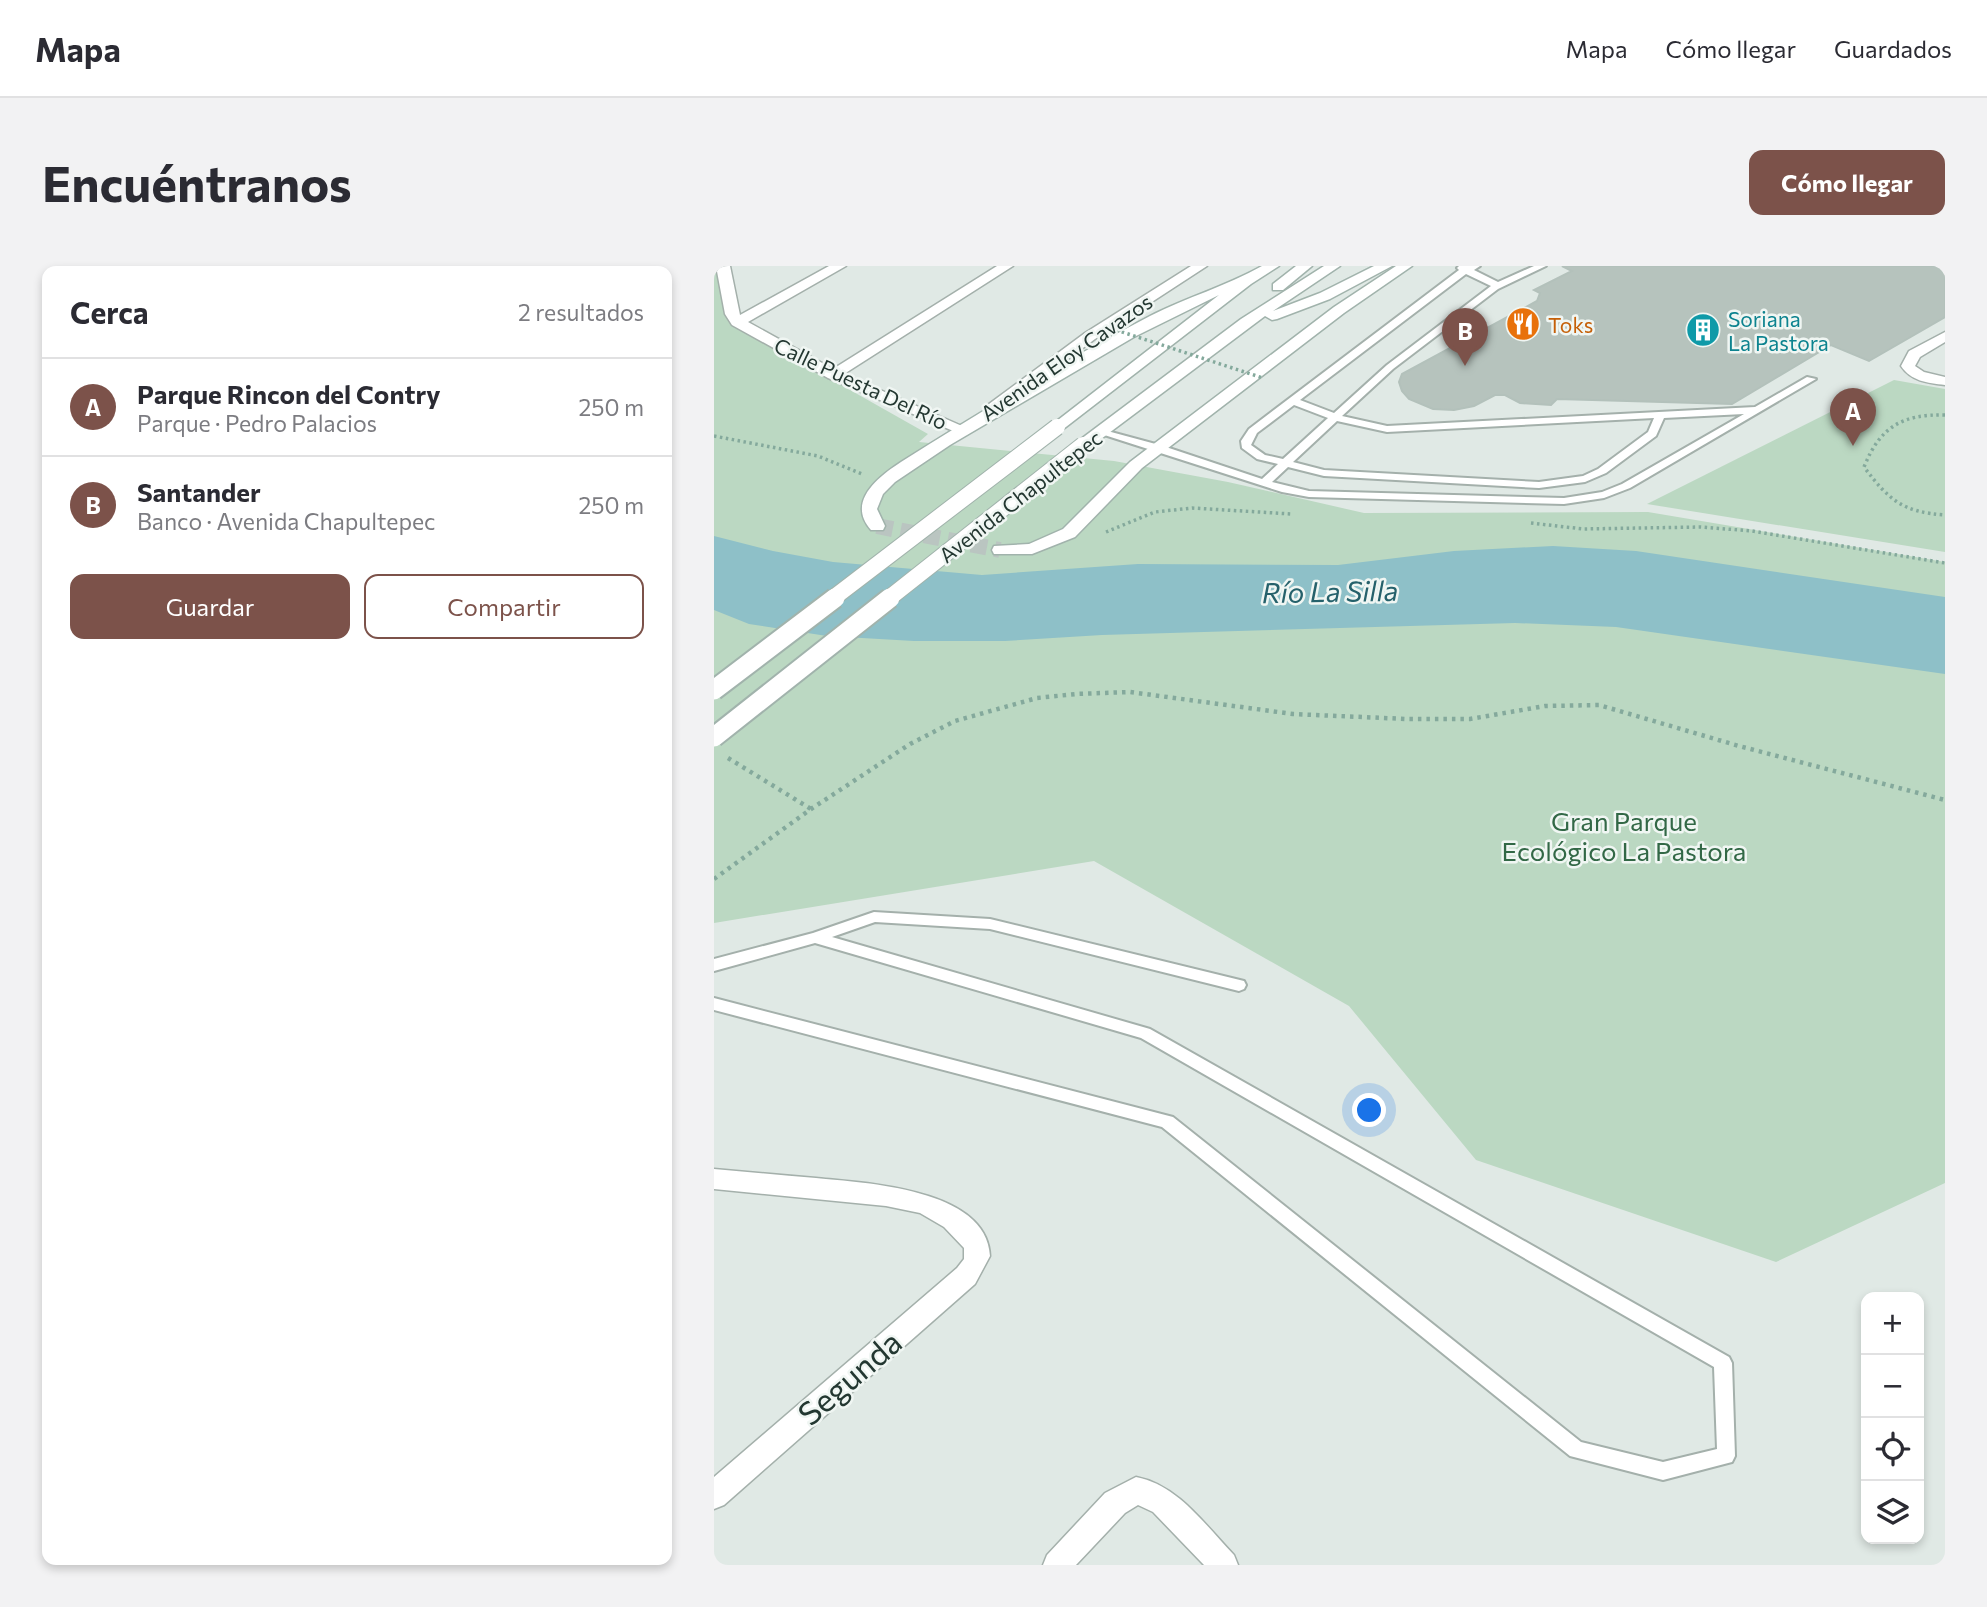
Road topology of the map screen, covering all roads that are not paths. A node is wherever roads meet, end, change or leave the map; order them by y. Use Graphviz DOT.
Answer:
graph roads {
  1 [pos="723,266"];
  2 [pos="839,266"];
  3 [pos="1006,266"];
  4 [pos="1200,266"];
  5 [pos="1305,266"];
  6 [pos="1334,266"];
  7 [pos="1385,266"];
  8 [pos="1405,266"];
  9 [pos="1541,266"];
  10 [pos="1466,267"];
  11 [pos="1266,268"];
  12 [pos="1245,281"];
  13 [pos="1498,286"];
  14 [pos="737,323"];
  15 [pos="1243,324"];
  16 [pos="1945,336"];
  17 [pos="834,375"];
  18 [pos="1811,379"];
  19 [pos="1945,381"];
  20 [pos="1292,401"];
  21 [pos="1760,410"];
  22 [pos="1660,416"];
  23 [pos="1334,418"];
  24 [pos="965,428"];
  25 [pos="1100,432"];
  26 [pos="1159,448"];
  27 [pos="1286,464"];
  28 [pos="1265,482"];
  29 [pos="877,526"];
  30 [pos="1000,550"];
  31 [pos="714,690"];
  32 [pos="714,737"];
  33 [pos="815,938"];
  34 [pos="714,965"];
  35 [pos="1239,985"];
  36 [pos="714,1004"];
  37 [pos="714,1179"];
  38 [pos="714,1495"];
  39 [pos="1057,1565"];
  40 [pos="1224,1565"];
  1 -- 14 [label="main road"];
  2 -- 14 [label="main road"];
  3 -- 17 [label="main road"];
  4 -- 24 [label="main road, Avenida Eloy Cavazos"];
  5 -- 15 [label="main road"];
  6 -- 15 [label="main road, Avenida Chapultepec"];
  7 -- 15 [label="main road"];
  8 -- 26 [label="main road"];
  9 -- 13 [label="lane"];
  10 -- 13 [label="lane"];
  10 -- 20 [label="lane"];
  11 -- 12 [label="main road, Avenida Chapultepec"];
  12 -- 24 [label="main road"];
  12 -- 31 [label="main road, Avenida Chapultepec, bridge"];
  13 -- 23 [label="lane"];
  14 -- 17 [label="main road, Calle Puesta Del Río"];
  15 -- 25 [label="main road, Avenida Chapultepec"];
  16 -- 19 [label="main road"];
  17 -- 24 [label="main road, Calle Puesta Del Río"];
  18 -- 21 [label="lane"];
  20 -- 23 [label="lane"];
  20 -- 27 [label="lane"];
  21 -- 22 [label="lane"];
  21 -- 28 [label="lane"];
  22 -- 23 [label="lane"];
  22 -- 27 [label="lane"];
  23 -- 27 [label="lane"];
  24 -- 29 [label="main road"];
  25 -- 26 [label="lane"];
  25 -- 32 [label="main road, Avenida Chapultepec, bridge"];
  26 -- 28 [label="lane"];
  26 -- 30 [label="main road"];
  27 -- 28 [label="lane"];
  33 -- 34 [label="lane"];
  33 -- 35 [label="lane"];
  33 -- 36 [label="lane"];
  37 -- 38 [label="main road, Segunda"];
  39 -- 40 [label="main road"];
}
